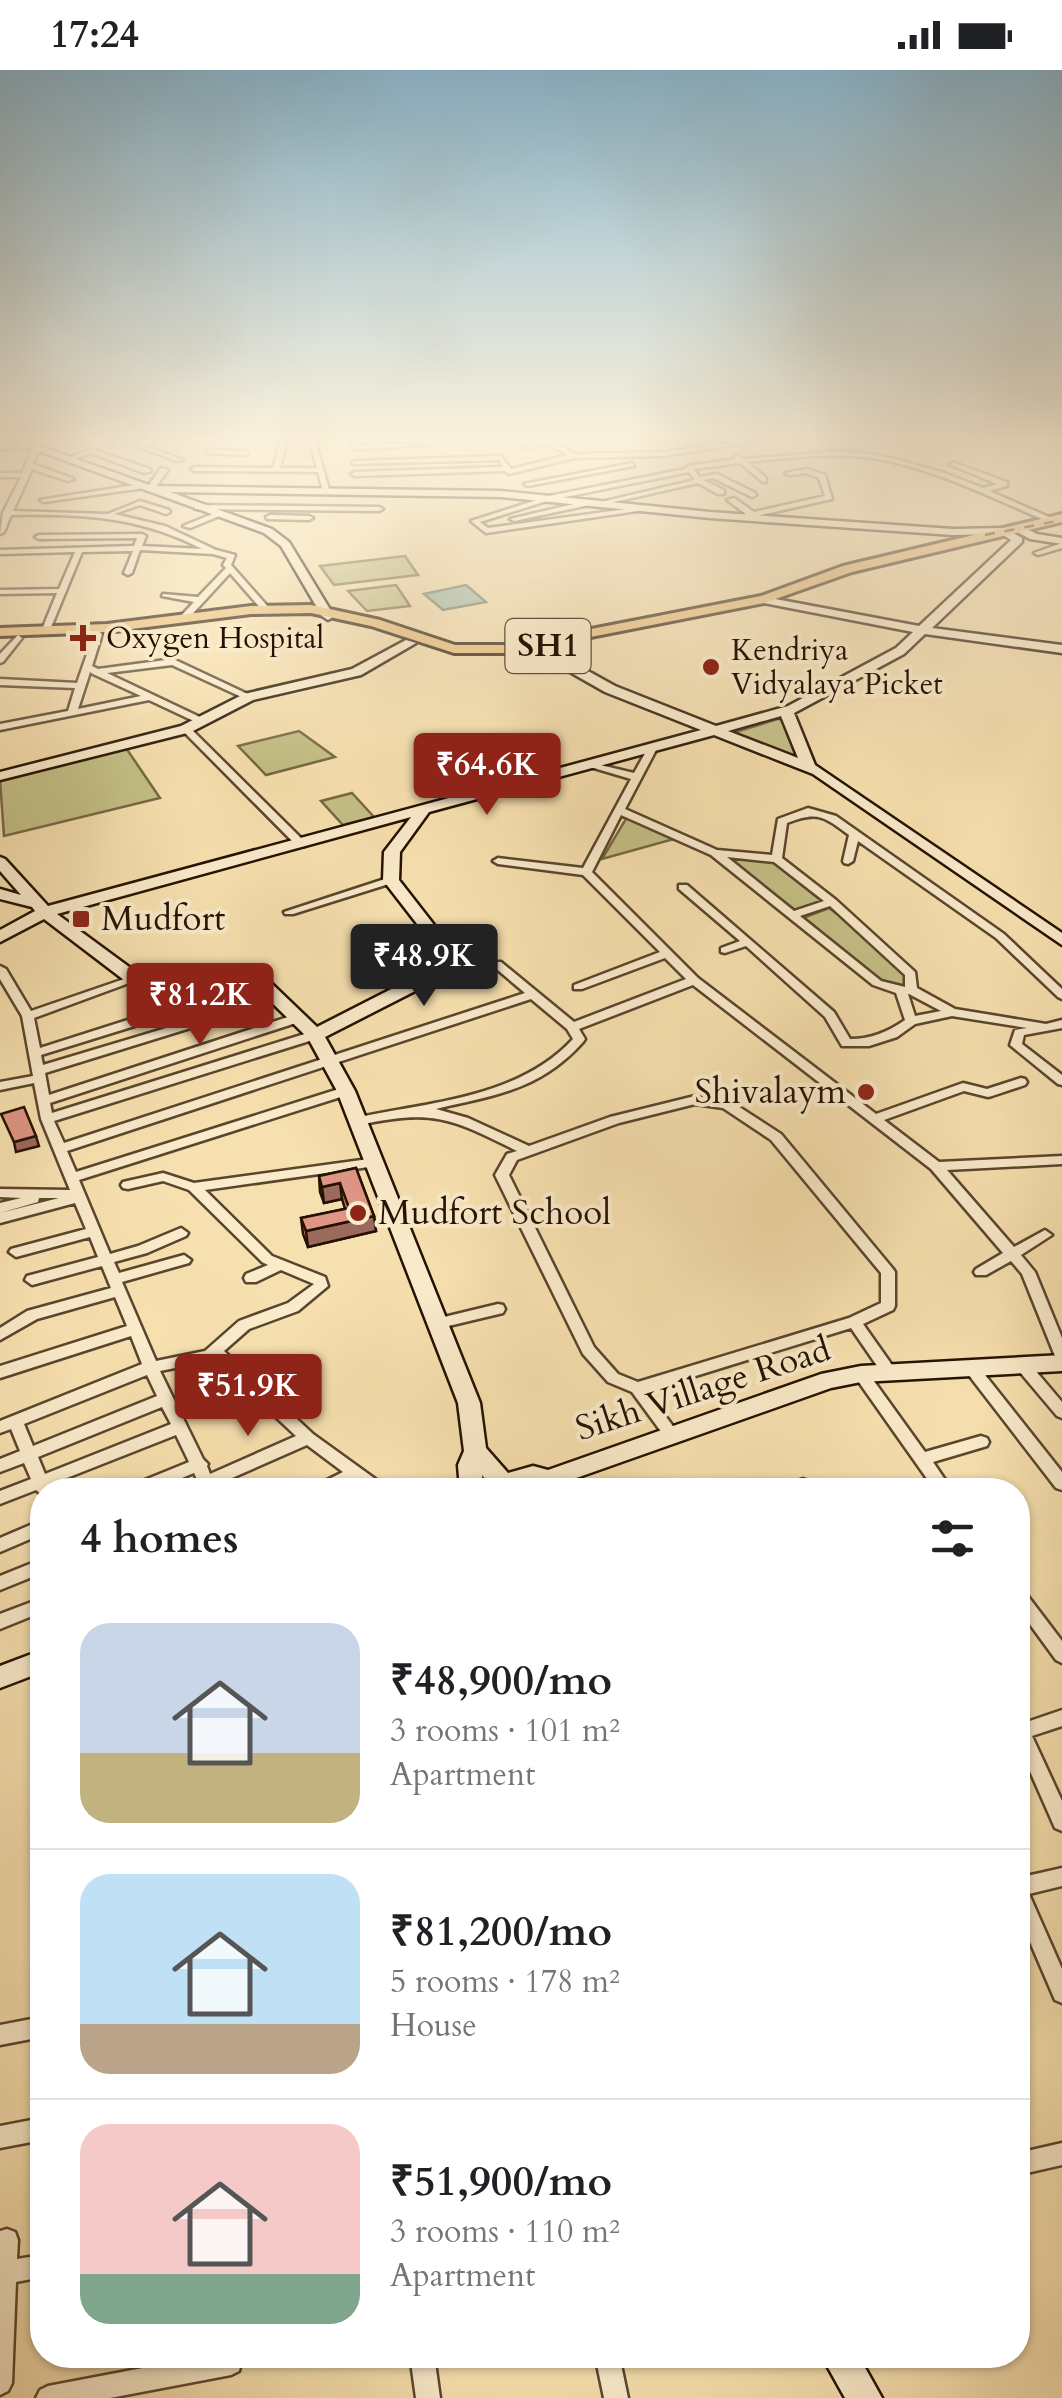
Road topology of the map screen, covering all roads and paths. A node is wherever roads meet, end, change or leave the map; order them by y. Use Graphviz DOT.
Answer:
graph roads {
  1 [pos="140,548"];
  2 [pos="127,549"];
  3 [pos="167,549"];
  4 [pos="182,549"];
  5 [pos="208,549"];
  6 [pos="288,549"];
  7 [pos="938,549"];
  8 [pos="959,549"];
  9 [pos="1006,549"];
  10 [pos="1006,549"];
  11 [pos="1043,549"];
  12 [pos="79,551"];
  13 [pos="0,552"];
  14 [pos="214,552"];
  15 [pos="1038,554"];
  16 [pos="175,558"];
  17 [pos="230,568"];
  18 [pos="128,573"];
  19 [pos="60,591"];
  20 [pos="0,592"];
  21 [pos="166,596"];
  22 [pos="782,598"];
  23 [pos="200,600"];
  24 [pos="266,609"];
  25 [pos="328,613"];
  26 [pos="182,620"];
  27 [pos="931,630"];
  28 [pos="45,632"];
  29 [pos="98,634"];
  30 [pos="0,635"];
  31 [pos="18,638"];
  32 [pos="410,643"];
  33 [pos="1062,647"];
  34 [pos="537,648"];
  35 [pos="0,660"];
  36 [pos="92,670"];
  37 [pos="0,682"];
  38 [pos="81,686"];
  39 [pos="150,697"];
  40 [pos="249,697"];
  41 [pos="786,711"];
  42 [pos="72,712"];
  43 [pos="201,720"];
  44 [pos="0,724"];
  45 [pos="186,729"];
  46 [pos="719,730"];
  47 [pos="651,750"];
  48 [pos="592,766"];
  49 [pos="809,767"];
  50 [pos="0,776"];
  51 [pos="636,777"];
  52 [pos="619,810"];
  53 [pos="422,813"];
  54 [pos="855,833"];
  55 [pos="301,844"];
  56 [pos="716,853"];
  57 [pos="777,859"];
  58 [pos="498,861"];
  59 [pos="0,862"];
  60 [pos="848,862"];
  61 [pos="586,872"];
  62 [pos="391,880"];
  63 [pos="684,887"];
  64 [pos="0,894"];
  65 [pos="832,902"];
  66 [pos="40,908"];
  67 [pos="290,912"];
  68 [pos="793,915"];
  69 [pos="0,937"];
  70 [pos="1062,940"];
  71 [pos="748,942"];
  72 [pos="725,950"];
  73 [pos="668,953"];
  74 [pos="498,964"];
  75 [pos="0,969"];
  76 [pos="134,979"];
  77 [pos="694,980"];
  78 [pos="578,987"];
  79 [pos="906,990"];
  80 [pos="534,994"];
  81 [pos="1062,994"];
  82 [pos="952,1012"];
  83 [pos="28,1016"];
  84 [pos="175,1016"];
  85 [pos="298,1018"];
  86 [pos="910,1021"];
  87 [pos="1062,1024"];
  88 [pos="572,1027"];
  89 [pos="1045,1027"];
  90 [pos="315,1035"];
  91 [pos="204,1050"];
  92 [pos="36,1053"];
  93 [pos="327,1063"];
  94 [pos="40,1074"];
  95 [pos="1062,1081"];
  96 [pos="1021,1082"];
  97 [pos="0,1086"];
  98 [pos="346,1091"];
  99 [pos="42,1101"];
  100 [pos="417,1110"];
  101 [pos="876,1118"];
  102 [pos="47,1120"];
  103 [pos="359,1121"];
  104 [pos="59,1149"];
  105 [pos="528,1151"];
  106 [pos="1062,1160"];
  107 [pos="376,1162"];
  108 [pos="936,1166"];
  109 [pos="74,1177"];
  110 [pos="128,1185"];
  111 [pos="194,1187"];
  112 [pos="0,1193"];
  113 [pos="48,1195"];
  114 [pos="81,1196"];
  115 [pos="0,1208"];
  116 [pos="0,1218"];
  117 [pos="95,1231"];
  118 [pos="181,1233"];
  119 [pos="1045,1234"];
  120 [pos="16,1252"];
  121 [pos="1014,1256"];
  122 [pos="106,1260"];
  123 [pos="184,1260"];
  124 [pos="281,1265"];
  125 [pos="981,1272"];
  126 [pos="251,1278"];
  127 [pos="32,1280"];
  128 [pos="116,1285"];
  129 [pos="498,1309"];
  130 [pos="854,1322"];
  131 [pos="440,1323"];
  132 [pos="135,1328"];
  133 [pos="0,1335"];
  134 [pos="211,1353"];
  135 [pos="1062,1356"];
  136 [pos="1062,1364"];
  137 [pos="1024,1367"];
  138 [pos="151,1368"];
  139 [pos="973,1370"];
  140 [pos="0,1372"];
  141 [pos="889,1372"];
  142 [pos="861,1374"];
  143 [pos="638,1388"];
  144 [pos="166,1399"];
  145 [pos="1062,1412"];
  146 [pos="8,1424"];
  147 [pos="180,1426"];
  148 [pos="670,1432"];
  149 [pos="308,1438"];
  150 [pos="981,1442"];
  151 [pos="476,1451"];
  152 [pos="29,1454"];
  153 [pos="922,1458"];
  154 [pos="200,1464"];
  155 [pos="0,1466"];
  156 [pos="356,1472"];
  157 [pos="39,1478"];
  158 [pos="60,1478"];
  159 [pos="166,1478"];
  160 [pos="205,1478"];
  161 [pos="225,1478"];
  162 [pos="344,1478"];
  163 [pos="364,1478"];
  164 [pos="472,1478"];
  165 [pos="500,1478"];
  166 [pos="559,1478"];
  167 [pos="936,1478"];
  168 [pos="1062,1484"];
  169 [pos="30,1489"];
  170 [pos="0,1498"];
  171 [pos="30,1533"];
  172 [pos="0,1545"];
  173 [pos="30,1571"];
  174 [pos="0,1582"];
  175 [pos="30,1610"];
  176 [pos="1030,1612"];
  177 [pos="0,1622"];
  178 [pos="1062,1655"];
  179 [pos="30,1666"];
  180 [pos="0,1677"];
  181 [pos="1062,1718"];
  182 [pos="1030,1728"];
  183 [pos="1030,1755"];
  184 [pos="1062,1822"];
  185 [pos="1062,1878"];
  186 [pos="1030,1887"];
  187 [pos="1030,1918"];
  188 [pos="1062,1994"];
  189 [pos="30,2029"];
  190 [pos="0,2035"];
  191 [pos="30,2130"];
  192 [pos="0,2136"];
  193 [pos="1062,2154"];
  194 [pos="1030,2161"];
  195 [pos="0,2242"];
  196 [pos="30,2268"];
  197 [pos="6,2272"];
  198 [pos="200,2368"];
  199 [pos="424,2368"];
  200 [pos="610,2368"];
  201 [pos="846,2368"];
  202 [pos="0,2383"];
  203 [pos="48,2398"];
  204 [pos="428,2398"];
  205 [pos="616,2398"];
  206 [pos="864,2398"];
  1 -- 18 [label="street"];
  2 -- 12 [label="street"];
  3 -- 4 [label="street"];
  4 -- 14 [label="street"];
  4 -- 16 [label="street"];
  5 -- 14 [label="street"];
  6 -- 25 [label="street"];
  7 -- 22 [label="main road, SH1"];
  8 -- 22 [label="main road, SH1"];
  9 -- 27 [label="street"];
  10 -- 27 [label="street"];
  11 -- 15 [label="street"];
  12 -- 13 [label="street"];
  12 -- 19 [label="street"];
  14 -- 17 [label="street"];
  17 -- 23 [label="street"];
  17 -- 24 [label="street"];
  19 -- 20 [label="street"];
  19 -- 28 [label="street"];
  21 -- 23 [label="street"];
  22 -- 25 [label="main road, SH1"];
  22 -- 27 [label="street"];
  22 -- 27 [label="street"];
  22 -- 34 [label="main road, SH1"];
  23 -- 26 [label="street"];
  24 -- 25 [label="main road, SH1"];
  24 -- 26 [label="main road, SH1"];
  25 -- 29 [label="main road, SH1"];
  25 -- 32 [label="main road, SH1"];
  26 -- 28 [label="main road, SH1"];
  27 -- 33 [label="street"];
  27 -- 41 [label="street"];
  28 -- 30 [label="main road, SH1"];
  29 -- 31 [label="main road, SH1"];
  29 -- 36 [label="street"];
  30 -- 31 [label="main road, SH1"];
  31 -- 35 [label="street"];
  32 -- 34 [label="main road, SH1"];
  32 -- 40 [label="street"];
  34 -- 46 [label="street"];
  36 -- 38 [label="street"];
  36 -- 39 [label="street"];
  36 -- 40 [label="street"];
  37 -- 38 [label="street"];
  38 -- 42 [label="street"];
  39 -- 42 [label="street"];
  39 -- 43 [label="street"];
  40 -- 43 [label="street"];
  41 -- 46 [label="street"];
  41 -- 49 [label="street"];
  42 -- 44 [label="street"];
  43 -- 45 [label="street"];
  45 -- 50 [label="street"];
  45 -- 55 [label="street"];
  46 -- 47 [label="street"];
  46 -- 49 [label="street"];
  47 -- 48 [label="street"];
  47 -- 51 [label="street"];
  48 -- 51 [label="street"];
  48 -- 53 [label="street"];
  49 -- 70 [label="street"];
  51 -- 52 [label="street"];
  52 -- 56 [label="street"];
  52 -- 61 [label="street"];
  53 -- 55 [label="street"];
  53 -- 62 [label="street"];
  54 -- 57 [label="street"];
  54 -- 60 [label="street"];
  54 -- 81 [label="street"];
  55 -- 66 [label="street"];
  56 -- 57 [label="street"];
  56 -- 68 [label="street"];
  57 -- 65 [label="street"];
  58 -- 61 [label="street"];
  59 -- 66 [label="street"];
  61 -- 73 [label="street"];
  62 -- 67 [label="street"];
  62 -- 90 [label="street"];
  63 -- 71 [label="street"];
  64 -- 66 [label="street"];
  65 -- 68 [label="street"];
  65 -- 79 [label="street"];
  66 -- 69 [label="street"];
  66 -- 76 [label="street"];
  68 -- 79 [label="street"];
  71 -- 72 [label="street"];
  71 -- 86 [label="street"];
  73 -- 77 [label="street"];
  73 -- 78 [label="street"];
  74 -- 80 [label="street"];
  75 -- 83 [label="street"];
  76 -- 83 [label="street"];
  76 -- 84 [label="street"];
  77 -- 88 [label="street"];
  77 -- 101 [label="street"];
  79 -- 82 [label="street"];
  79 -- 86 [label="street"];
  80 -- 88 [label="street"];
  80 -- 93 [label="street"];
  82 -- 86 [label="street"];
  82 -- 89 [label="street"];
  83 -- 92 [label="street"];
  84 -- 85 [label="street"];
  84 -- 91 [label="street"];
  84 -- 92 [label="street"];
  84 -- 94 [label="street"];
  85 -- 90 [label="street"];
  85 -- 91 [label="street"];
  87 -- 89 [label="street"];
  88 -- 100 [label="street"];
  89 -- 95 [label="street"];
  90 -- 93 [label="street"];
  90 -- 102 [label="street"];
  91 -- 99 [label="street"];
  92 -- 94 [label="street"];
  93 -- 98 [label="street"];
  93 -- 104 [label="street"];
  94 -- 97 [label="street"];
  94 -- 99 [label="street"];
  96 -- 101 [label="street"];
  98 -- 103 [label="street"];
  98 -- 109 [label="street"];
  99 -- 102 [label="street"];
  100 -- 103 [label="street"];
  100 -- 105 [label="street"];
  101 -- 108 [label="street"];
  102 -- 104 [label="street"];
  103 -- 107 [label="street"];
  104 -- 109 [label="street"];
  105 -- 130 [label="street"];
  105 -- 143 [label="street"];
  106 -- 108 [label="street"];
  107 -- 111 [label="street"];
  107 -- 131 [label="street"];
  108 -- 121 [label="street"];
  109 -- 114 [label="street"];
  110 -- 111 [label="street"];
  111 -- 124 [label="street"];
  112 -- 113 [label="street"];
  113 -- 114 [label="street"];
  113 -- 115 [label="street"];
  114 -- 116 [label="street"];
  114 -- 117 [label="street"];
  117 -- 120 [label="street"];
  117 -- 122 [label="street"];
  118 -- 122 [label="street"];
  119 -- 121 [label="street"];
  121 -- 125 [label="street"];
  121 -- 135 [label="street"];
  122 -- 127 [label="street"];
  122 -- 128 [label="street"];
  123 -- 128 [label="street"];
  124 -- 126 [label="street"];
  124 -- 134 [label="street"];
  128 -- 132 [label="street"];
  128 -- 133 [label="street"];
  129 -- 131 [label="street"];
  130 -- 141 [label="street"];
  130 -- 143 [label="street"];
  131 -- 151 [label="street"];
  132 -- 138 [label="street"];
  132 -- 140 [label="street"];
  134 -- 138 [label="street"];
  134 -- 149 [label="street"];
  136 -- 137 [label="street, Sikh Village Road"];
  137 -- 139 [label="street, Sikh Village Road"];
  137 -- 145 [label="street"];
  138 -- 144 [label="street"];
  138 -- 146 [label="street"];
  139 -- 141 [label="street, Sikh Village Road"];
  139 -- 168 [label="street"];
  141 -- 142 [label="street, Sikh Village Road"];
  142 -- 148 [label="street, Sikh Village Road"];
  142 -- 153 [label="street"];
  143 -- 148 [label="street"];
  144 -- 147 [label="street"];
  144 -- 152 [label="street"];
  146 -- 152 [label="street"];
  147 -- 154 [label="street"];
  147 -- 158 [label="street"];
  148 -- 166 [label="street, Sikh Village Road"];
  149 -- 156 [label="street"];
  149 -- 161 [label="street"];
  150 -- 153 [label="street"];
  151 -- 164 [label="street"];
  151 -- 165 [label="street"];
  152 -- 155 [label="street"];
  152 -- 157 [label="street"];
  153 -- 167 [label="street"];
  154 -- 159 [label="street"];
  154 -- 160 [label="street"];
  156 -- 162 [label="street"];
  156 -- 163 [label="street"];
  169 -- 170 [label="street"];
  171 -- 172 [label="street"];
  173 -- 174 [label="street"];
  175 -- 177 [label="street"];
  176 -- 178 [label="street"];
  179 -- 180 [label="street"];
  181 -- 182 [label="street"];
  183 -- 184 [label="street"];
  185 -- 186 [label="street"];
  187 -- 188 [label="street"];
  189 -- 190 [label="street"];
  191 -- 192 [label="street"];
  193 -- 194 [label="street"];
  195 -- 197 [label="street"];
  196 -- 197 [label="street"];
  197 -- 202 [label="street"];
  198 -- 203 [label="street"];
  199 -- 204 [label="street"];
  200 -- 205 [label="street"];
  201 -- 206 [label="street"];
}
